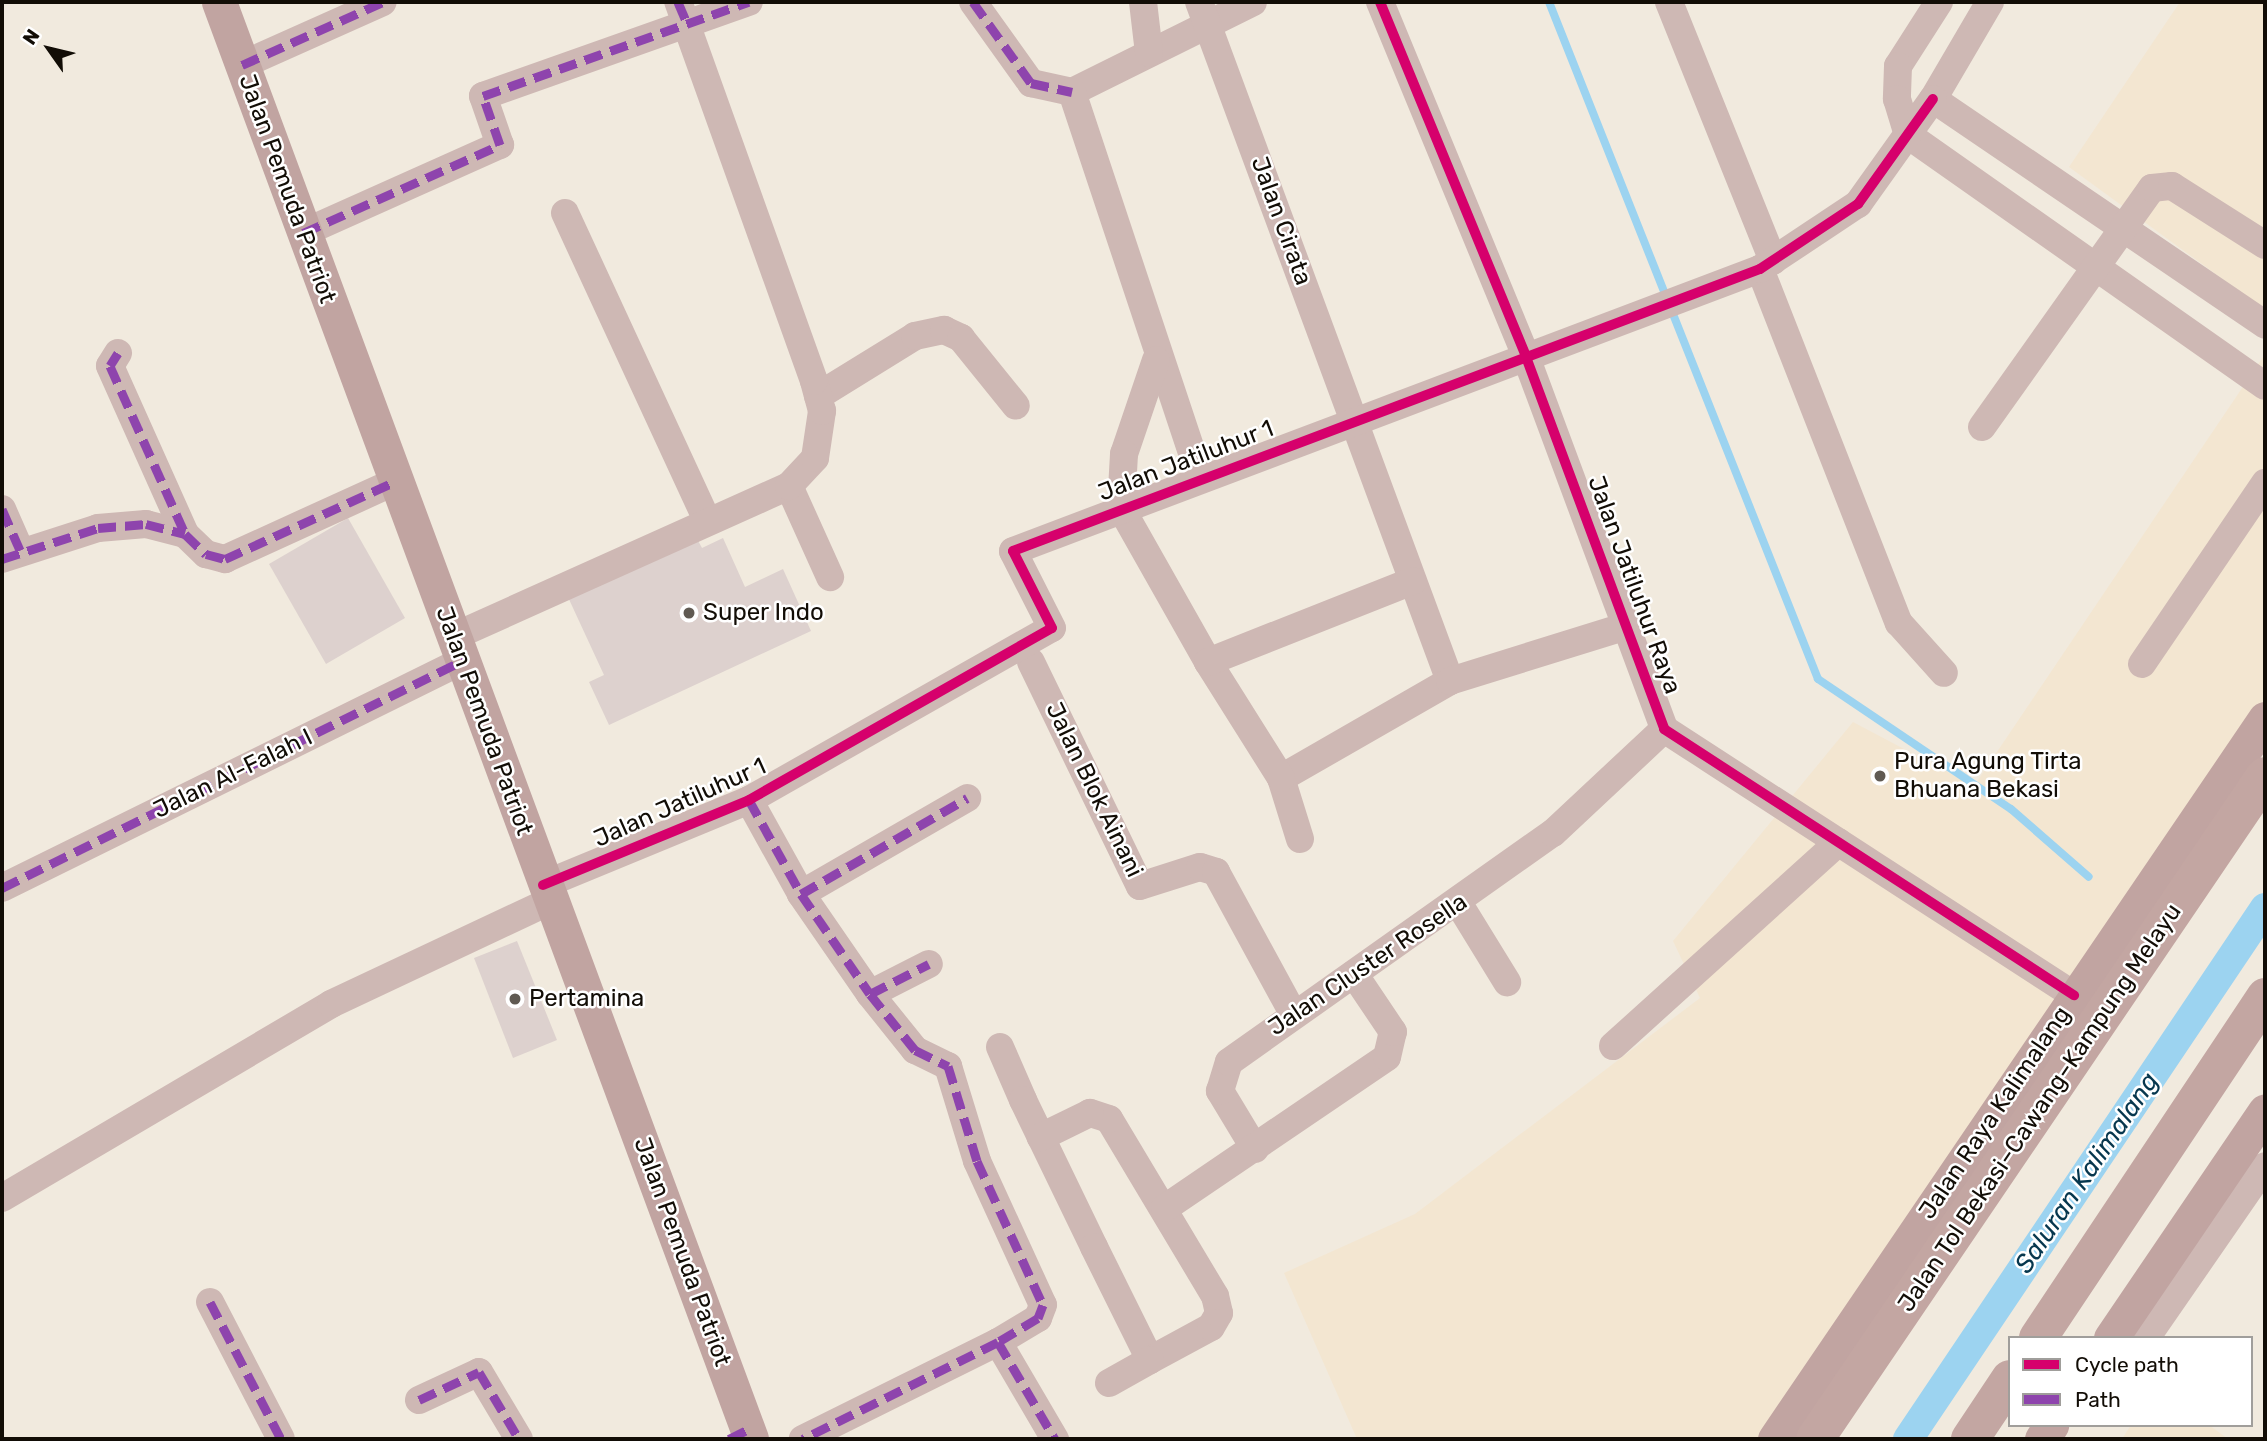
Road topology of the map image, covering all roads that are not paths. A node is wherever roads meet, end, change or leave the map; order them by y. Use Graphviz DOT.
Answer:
graph roads {
  1 [pos="219,2"];
  2 [pos="383,2"];
  3 [pos="749,2"];
  4 [pos="973,2"];
  5 [pos="1143,2"];
  6 [pos="1254,2"];
  7 [pos="1380,2"];
  8 [pos="1669,2"];
  9 [pos="1990,2"];
  10 [pos="682,11"];
  11 [pos="1933,11"];
  12 [pos="1203,12"];
  13 [pos="1149,52"];
  14 [pos="242,65"];
  15 [pos="1072,92"];
  16 [pos="1933,99"];
  17 [pos="1908,135"];
  18 [pos="565,214"];
  19 [pos="2121,230"];
  20 [pos="303,233"];
  21 [pos="2265,245"];
  22 [pos="1766,265"];
  23 [pos="2097,266"];
  24 [pos="2265,325"];
  25 [pos="118,353"];
  26 [pos="1526,357"];
  27 [pos="1156,360"];
  28 [pos="2265,386"];
  29 [pos="818,396"];
  30 [pos="1016,406"];
  31 [pos="1354,420"];
  32 [pos="1982,427"];
  33 [pos="1200,477"];
  34 [pos="394,482"];
  35 [pos="2265,483"];
  36 [pos="789,486"];
  37 [pos="1121,508"];
  38 [pos="2,509"];
  39 [pos="708,522"];
  40 [pos="185,534"];
  41 [pos="11,554"];
  42 [pos="830,577"];
  43 [pos="1413,580"];
  44 [pos="1630,625"];
  45 [pos="459,648"];
  46 [pos="1031,662"];
  47 [pos="1208,662"];
  48 [pos="2142,664"];
  49 [pos="1944,673"];
  50 [pos="1450,681"];
  51 [pos="2265,719"];
  52 [pos="1664,729"];
  53 [pos="2265,776"];
  54 [pos="1281,778"];
  55 [pos="967,798"];
  56 [pos="749,800"];
  57 [pos="1300,839"];
  58 [pos="1839,842"];
  59 [pos="2,888"];
  60 [pos="546,893"];
  61 [pos="801,894"];
  62 [pos="1459,905"];
  63 [pos="929,964"];
  64 [pos="1354,974"];
  65 [pos="1507,982"];
  66 [pos="870,994"];
  67 [pos="2074,995"];
  68 [pos="2265,998"];
  69 [pos="1294,1015"];
  70 [pos="1613,1046"];
  71 [pos="1000,1047"];
  72 [pos="2265,1111"];
  73 [pos="1041,1137"];
  74 [pos="1255,1149"];
  75 [pos="2265,1166"];
  76 [pos="2,1198"];
  77 [pos="1165,1208"];
  78 [pos="210,1302"];
  79 [pos="2039,1336"];
  80 [pos="2112,1336"];
  81 [pos="2147,1336"];
  82 [pos="998,1342"];
  83 [pos="1150,1360"];
  84 [pos="1109,1383"];
  85 [pos="2008,1383"];
  86 [pos="419,1400"];
  87 [pos="742,1436"];
  88 [pos="281,1439"];
  89 [pos="519,1439"];
  90 [pos="803,1439"];
  91 [pos="1055,1439"];
  92 [pos="1775,1439"];
  93 [pos="1815,1439"];
  94 [pos="1970,1439"];
  1 -- 14 [label="main road, Jalan Pemuda Patriot"];
  2 -- 14 [label="street"];
  3 -- 10 [label="street"];
  4 -- 15 [label="street"];
  5 -- 13 [label="street"];
  6 -- 12 [label="street"];
  7 -- 26 [label="street, Jalan Jatiluhur Raya"];
  8 -- 22 [label="street"];
  9 -- 16 [label="street, Jalan Jatiluhur 1"];
  10 -- 20 [label="street"];
  10 -- 29 [label="street"];
  11 -- 17 [label="street"];
  12 -- 13 [label="street"];
  12 -- 31 [label="street, Jalan Cirata"];
  13 -- 15 [label="street"];
  14 -- 20 [label="main road, Jalan Pemuda Patriot"];
  15 -- 27 [label="street"];
  16 -- 17 [label="street, Jalan Jatiluhur 1"];
  16 -- 19 [label="street"];
  17 -- 22 [label="street, Jalan Jatiluhur 1"];
  17 -- 23 [label="street"];
  18 -- 39 [label="street"];
  19 -- 21 [label="street"];
  19 -- 23 [label="street"];
  19 -- 24 [label="street"];
  20 -- 34 [label="main road, Jalan Pemuda Patriot"];
  22 -- 26 [label="street, Jalan Jatiluhur 1"];
  22 -- 49 [label="street"];
  23 -- 28 [label="street"];
  23 -- 32 [label="street"];
  25 -- 40 [label="street"];
  26 -- 31 [label="street, Jalan Jatiluhur 1"];
  26 -- 44 [label="street, Jalan Jatiluhur Raya"];
  27 -- 33 [label="street"];
  27 -- 37 [label="street"];
  29 -- 30 [label="street"];
  29 -- 36 [label="street"];
  31 -- 33 [label="street, Jalan Jatiluhur 1"];
  31 -- 43 [label="street, Jalan Cirata"];
  33 -- 37 [label="street, Jalan Jatiluhur 1"];
  34 -- 40 [label="street"];
  34 -- 45 [label="main road, Jalan Pemuda Patriot"];
  35 -- 48 [label="street"];
  36 -- 39 [label="street, Jalan Al-Falah I"];
  36 -- 42 [label="street"];
  37 -- 47 [label="street"];
  37 -- 56 [label="street, Jalan Jatiluhur 1"];
  38 -- 41 [label="street"];
  39 -- 45 [label="street, Jalan Al-Falah I"];
  40 -- 41 [label="street"];
  43 -- 47 [label="street"];
  43 -- 50 [label="street, Jalan Cirata"];
  44 -- 50 [label="street"];
  44 -- 52 [label="street, Jalan Jatiluhur Raya"];
  45 -- 59 [label="street, Jalan Al-Falah I"];
  45 -- 60 [label="main road, Jalan Pemuda Patriot"];
  46 -- 69 [label="street, Jalan Blok Ainani"];
  47 -- 54 [label="street"];
  50 -- 54 [label="street"];
  51 -- 67 [label="main road, Jalan Raya Kalimalang"];
  52 -- 58 [label="street, Jalan Jatiluhur Raya"];
  52 -- 62 [label="street, Jalan Cluster Rosella"];
  53 -- 93 [label="highway, Jalan Tol Bekasi–Cawang–Kampung Melayu"];
  54 -- 57 [label="street"];
  55 -- 61 [label="street"];
  56 -- 60 [label="street, Jalan Jatiluhur 1"];
  56 -- 61 [label="street"];
  58 -- 67 [label="street, Jalan Jatiluhur Raya"];
  58 -- 70 [label="street"];
  60 -- 76 [label="street, Jalan Jatiluhur 1"];
  60 -- 87 [label="main road, Jalan Pemuda Patriot"];
  61 -- 66 [label="street"];
  62 -- 64 [label="street, Jalan Cluster Rosella"];
  62 -- 65 [label="street"];
  63 -- 66 [label="street"];
  64 -- 69 [label="street, Jalan Cluster Rosella"];
  64 -- 74 [label="street"];
  66 -- 82 [label="street"];
  67 -- 92 [label="main road, Jalan Raya Kalimalang"];
  68 -- 79 [label="highway"];
  69 -- 74 [label="street, Jalan Cluster Rosella"];
  71 -- 73 [label="street"];
  72 -- 80 [label="main road"];
  73 -- 77 [label="street"];
  73 -- 83 [label="street"];
  74 -- 77 [label="street"];
  75 -- 81 [label="street"];
  77 -- 83 [label="street"];
  78 -- 88 [label="street"];
  82 -- 90 [label="street"];
  82 -- 91 [label="street"];
  83 -- 84 [label="street"];
  85 -- 94 [label="highway"];
  86 -- 89 [label="street"];
}
